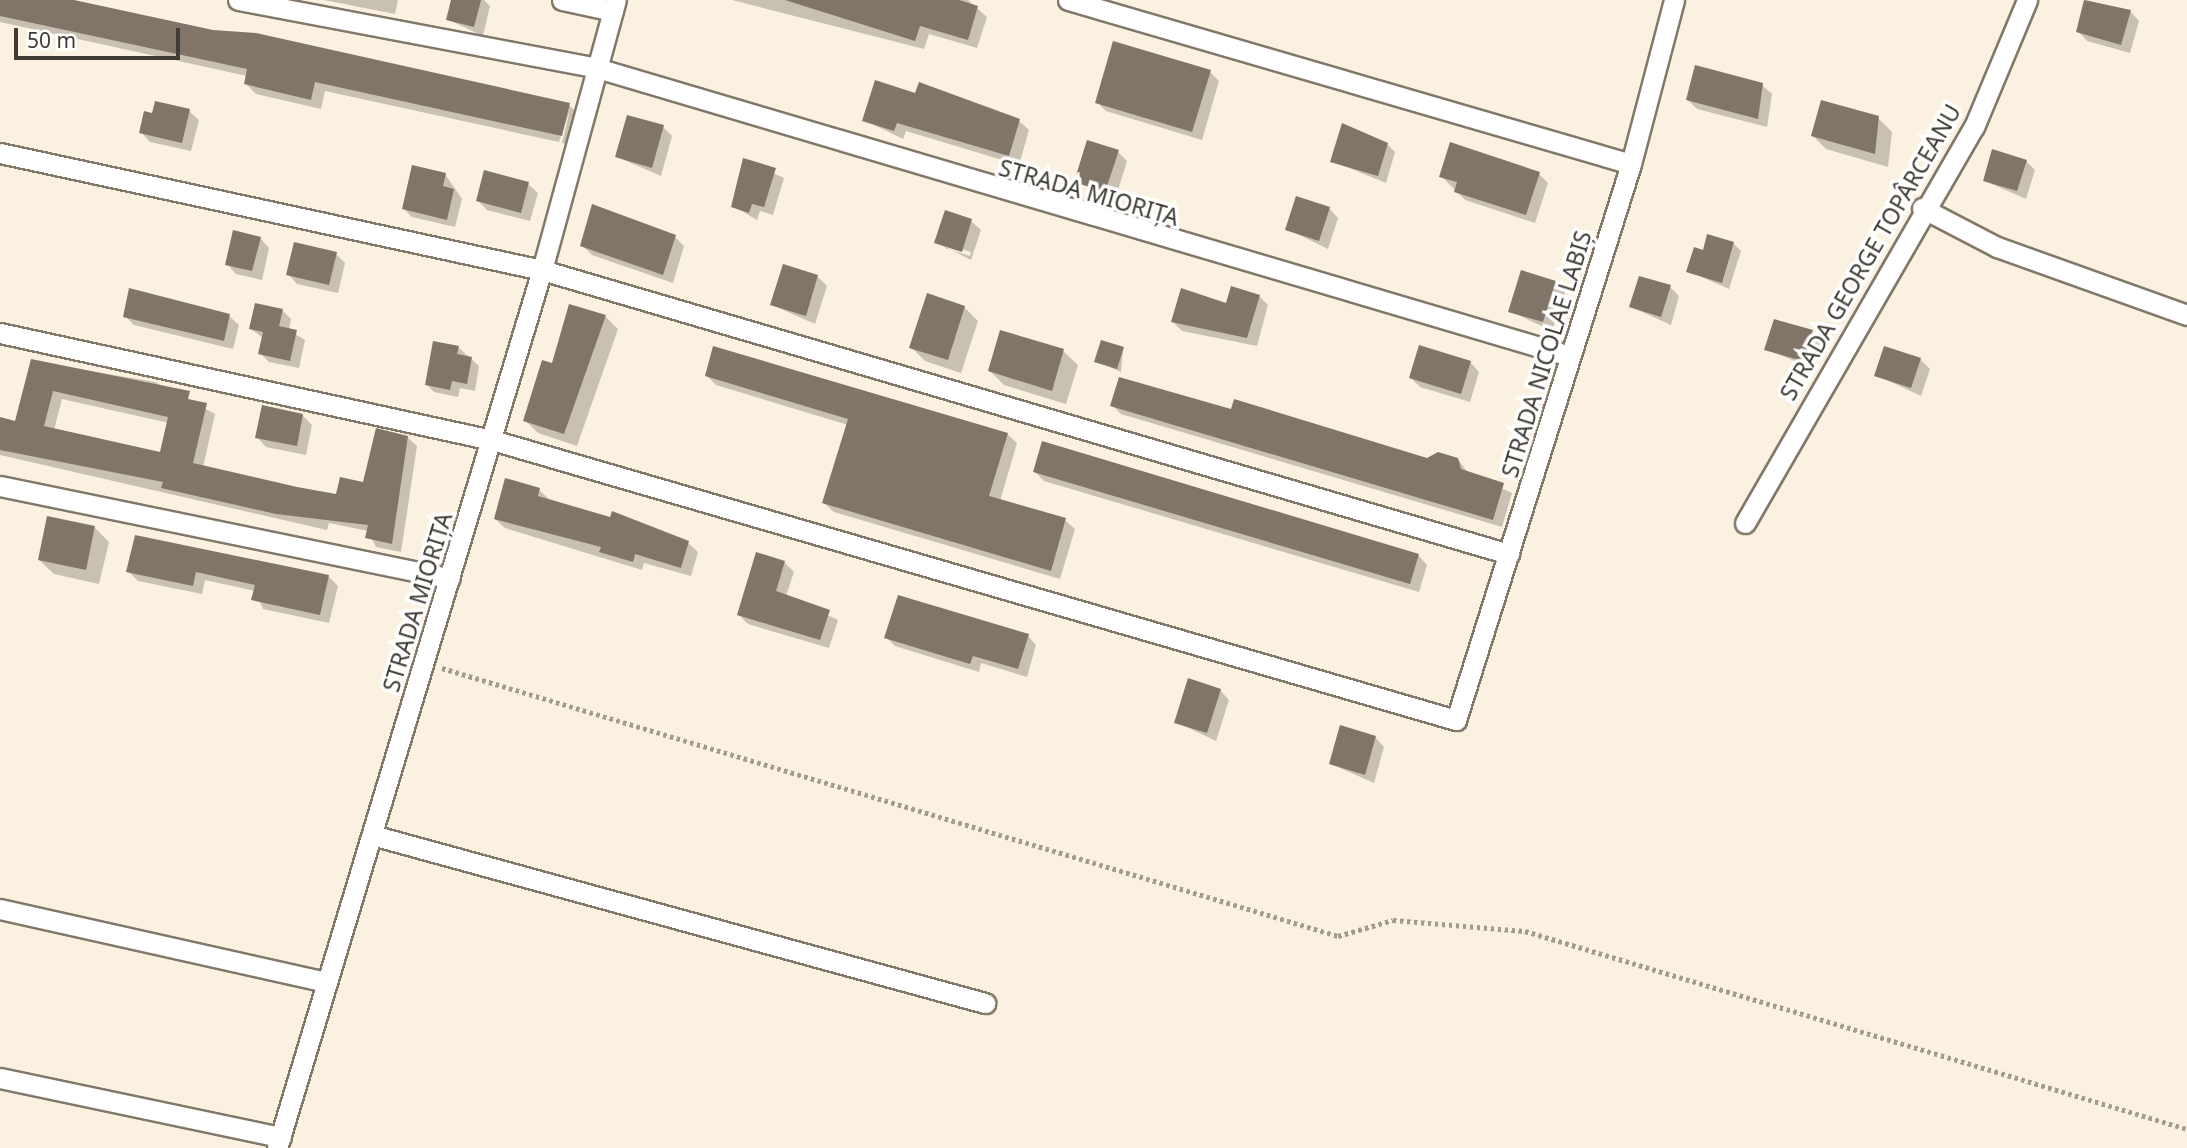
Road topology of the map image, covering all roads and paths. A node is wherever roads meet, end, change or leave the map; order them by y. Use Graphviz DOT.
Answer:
graph roads {
  1 [pos="238,0"];
  2 [pos="562,0"];
  3 [pos="1068,0"];
  4 [pos="1674,0"];
  5 [pos="2027,0"];
  6 [pos="615,5"];
  7 [pos="597,68"];
  8 [pos="0,153"];
  9 [pos="1631,164"];
  10 [pos="1922,208"];
  11 [pos="542,270"];
  12 [pos="2186,313"];
  13 [pos="0,333"];
  14 [pos="1570,356"];
  15 [pos="492,440"];
  16 [pos="0,486"];
  17 [pos="1745,523"];
  18 [pos="1509,554"];
  19 [pos="450,578"];
  20 [pos="424,662"];
  21 [pos="372,835"];
  22 [pos="0,909"];
  23 [pos="327,982"];
  24 [pos="985,1003"];
  25 [pos="0,1078"];
  26 [pos="2187,1129"];
  27 [pos="279,1142"];
  1 -- 7 [label="street, STRADA MIORIȚA"];
  2 -- 6 [label="street, STRADA MIORIȚA"];
  3 -- 9 [label="street"];
  4 -- 9 [label="street, STRADA NICOLAE LABIȘ"];
  5 -- 10 [label="street, STRADA GEORGE TOPÂRCEANU"];
  6 -- 7 [label="street, STRADA MIORIȚA"];
  7 -- 11 [label="street, STRADA MIORIȚA"];
  7 -- 14 [label="street, STRADA MIORIȚA"];
  8 -- 11 [label="street"];
  9 -- 14 [label="street, STRADA NICOLAE LABIȘ"];
  10 -- 12 [label="street"];
  10 -- 17 [label="street, STRADA GEORGE TOPÂRCEANU"];
  11 -- 15 [label="street, STRADA MIORIȚA"];
  11 -- 18 [label="street"];
  13 -- 15 [label="street"];
  14 -- 18 [label="street, STRADA NICOLAE LABIȘ"];
  15 -- 18 [label="street, STRADA NICOLAE LABIȘ"];
  15 -- 19 [label="street, STRADA MIORIȚA"];
  16 -- 19 [label="street"];
  19 -- 20 [label="street, STRADA MIORIȚA"];
  20 -- 21 [label="street, STRADA MIORIȚA"];
  20 -- 26 [label="path"];
  21 -- 23 [label="street, STRADA MIORIȚA"];
  21 -- 24 [label="street"];
  22 -- 23 [label="street"];
  23 -- 27 [label="street, STRADA MIORIȚA"];
  25 -- 27 [label="street"];
}
